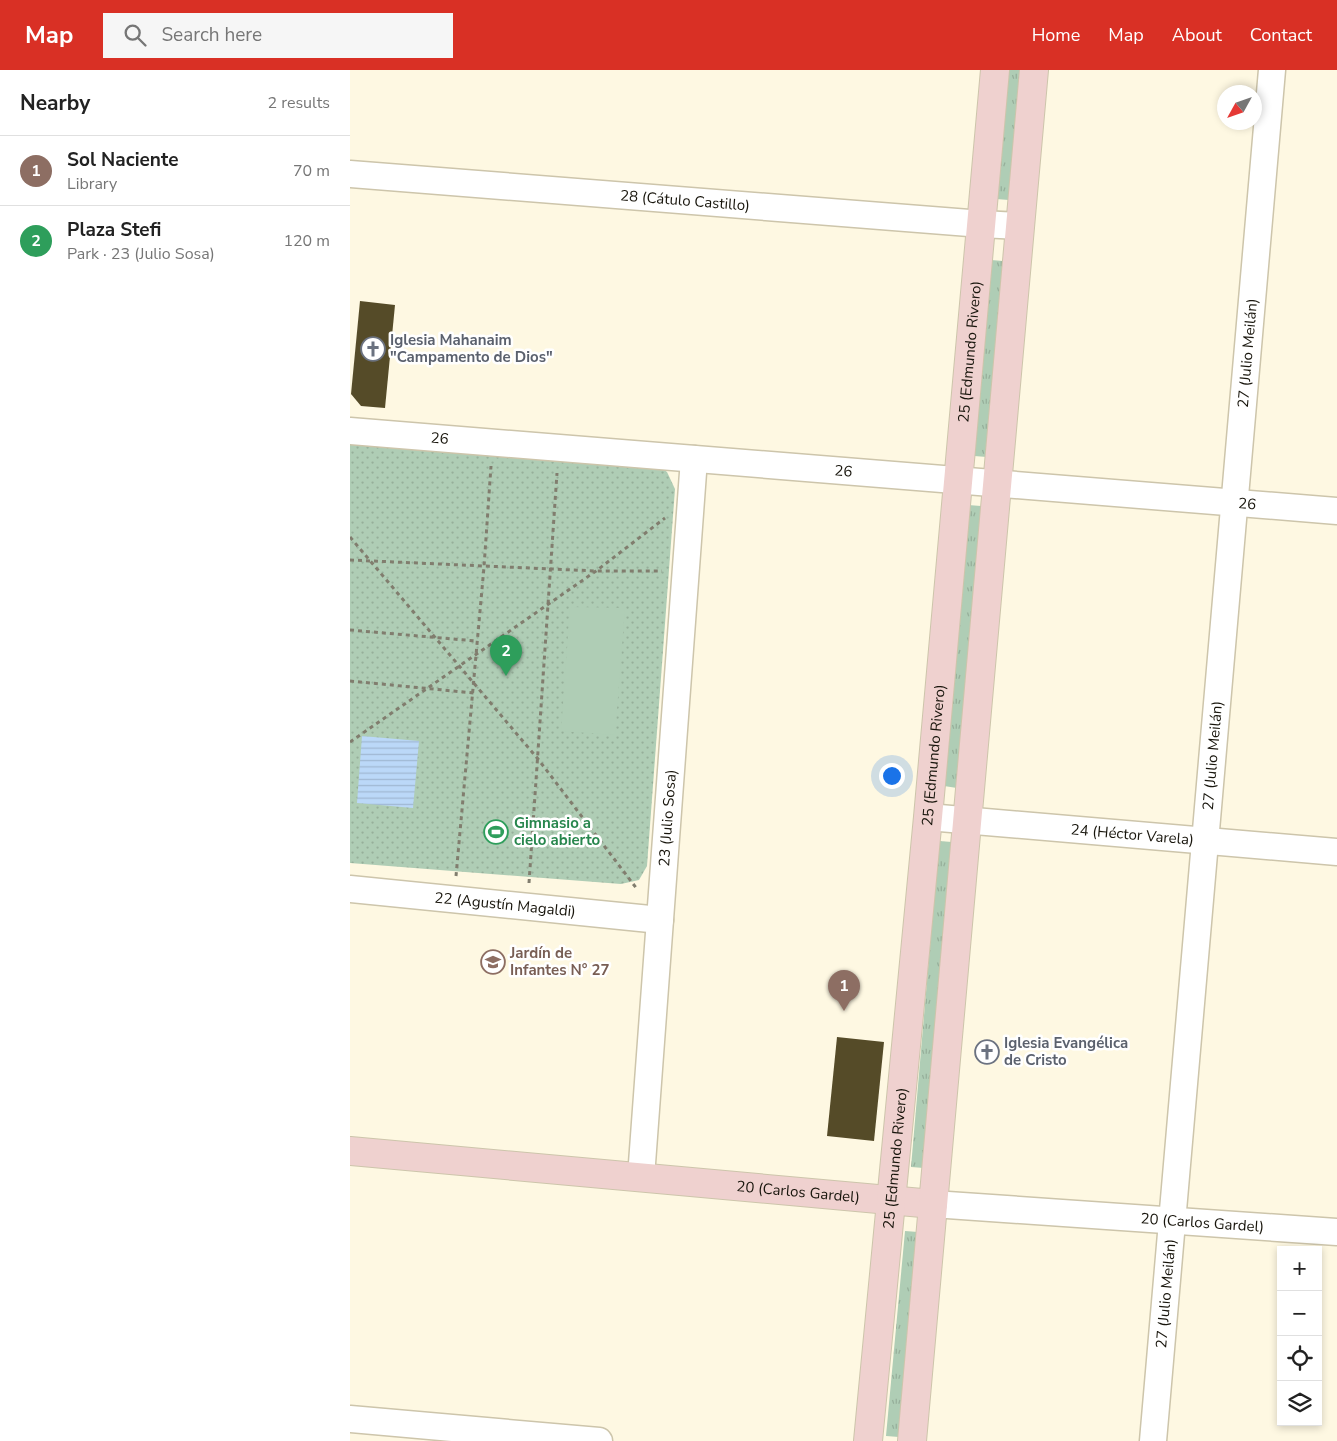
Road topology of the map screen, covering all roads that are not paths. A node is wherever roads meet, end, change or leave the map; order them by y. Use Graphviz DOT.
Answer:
graph roads {
  1 [pos="995,70"];
  2 [pos="1034,70"];
  3 [pos="1272,70"];
  4 [pos="351,182"];
  5 [pos="982,224"];
  6 [pos="1020,226"];
  7 [pos="350,431"];
  8 [pos="694,459"];
  9 [pos="959,480"];
  10 [pos="997,483"];
  11 [pos="1235,502"];
  12 [pos="1337,511"];
  13 [pos="928,818"];
  14 [pos="967,821"];
  15 [pos="1206,840"];
  16 [pos="1337,852"];
  17 [pos="350,889"];
  18 [pos="660,920"];
  19 [pos="350,1151"];
  20 [pos="641,1177"];
  21 [pos="890,1201"];
  22 [pos="933,1204"];
  23 [pos="1172,1220"];
  24 [pos="1337,1232"];
  25 [pos="350,1419"];
  26 [pos="599,1441"];
  27 [pos="868,1441"];
  28 [pos="912,1441"];
  29 [pos="1153,1441"];
  1 -- 5 [label="street, 25 (Edmundo Rivero)"];
  2 -- 6 [label="street"];
  3 -- 11 [label="street, 27 (Julio Meilán)"];
  4 -- 5 [label="street, 28 (Cátulo Castillo)"];
  5 -- 6 [label="street, 28 (Cátulo Castillo)"];
  5 -- 9 [label="street, 25 (Edmundo Rivero)"];
  6 -- 10 [label="street"];
  7 -- 8 [label="street, 26"];
  8 -- 9 [label="street, 26"];
  8 -- 18 [label="street, 23 (Julio Sosa)"];
  9 -- 10 [label="street, 26"];
  9 -- 13 [label="street, 25 (Edmundo Rivero)"];
  10 -- 11 [label="street, 26"];
  10 -- 14 [label="street"];
  11 -- 12 [label="street, 26"];
  11 -- 15 [label="street, 27 (Julio Meilán)"];
  13 -- 14 [label="street, 24 (Héctor Varela)"];
  13 -- 21 [label="street, 25 (Edmundo Rivero)"];
  14 -- 15 [label="street, 24 (Héctor Varela)"];
  14 -- 22 [label="street"];
  15 -- 16 [label="street, 24 (Héctor Varela)"];
  15 -- 23 [label="street, 27 (Julio Meilán)"];
  17 -- 18 [label="street, 22 (Agustín Magaldi)"];
  18 -- 20 [label="street, 23 (Julio Sosa)"];
  19 -- 20 [label="street, 20 (Carlos Gardel)"];
  20 -- 21 [label="street, 20 (Carlos Gardel)"];
  21 -- 22 [label="street, 20 (Carlos Gardel)"];
  21 -- 27 [label="street, 25 (Edmundo Rivero)"];
  22 -- 23 [label="street, 20 (Carlos Gardel)"];
  22 -- 28 [label="street"];
  23 -- 24 [label="street, 20 (Carlos Gardel)"];
  23 -- 29 [label="street, 27 (Julio Meilán)"];
  25 -- 26 [label="street"];
}
